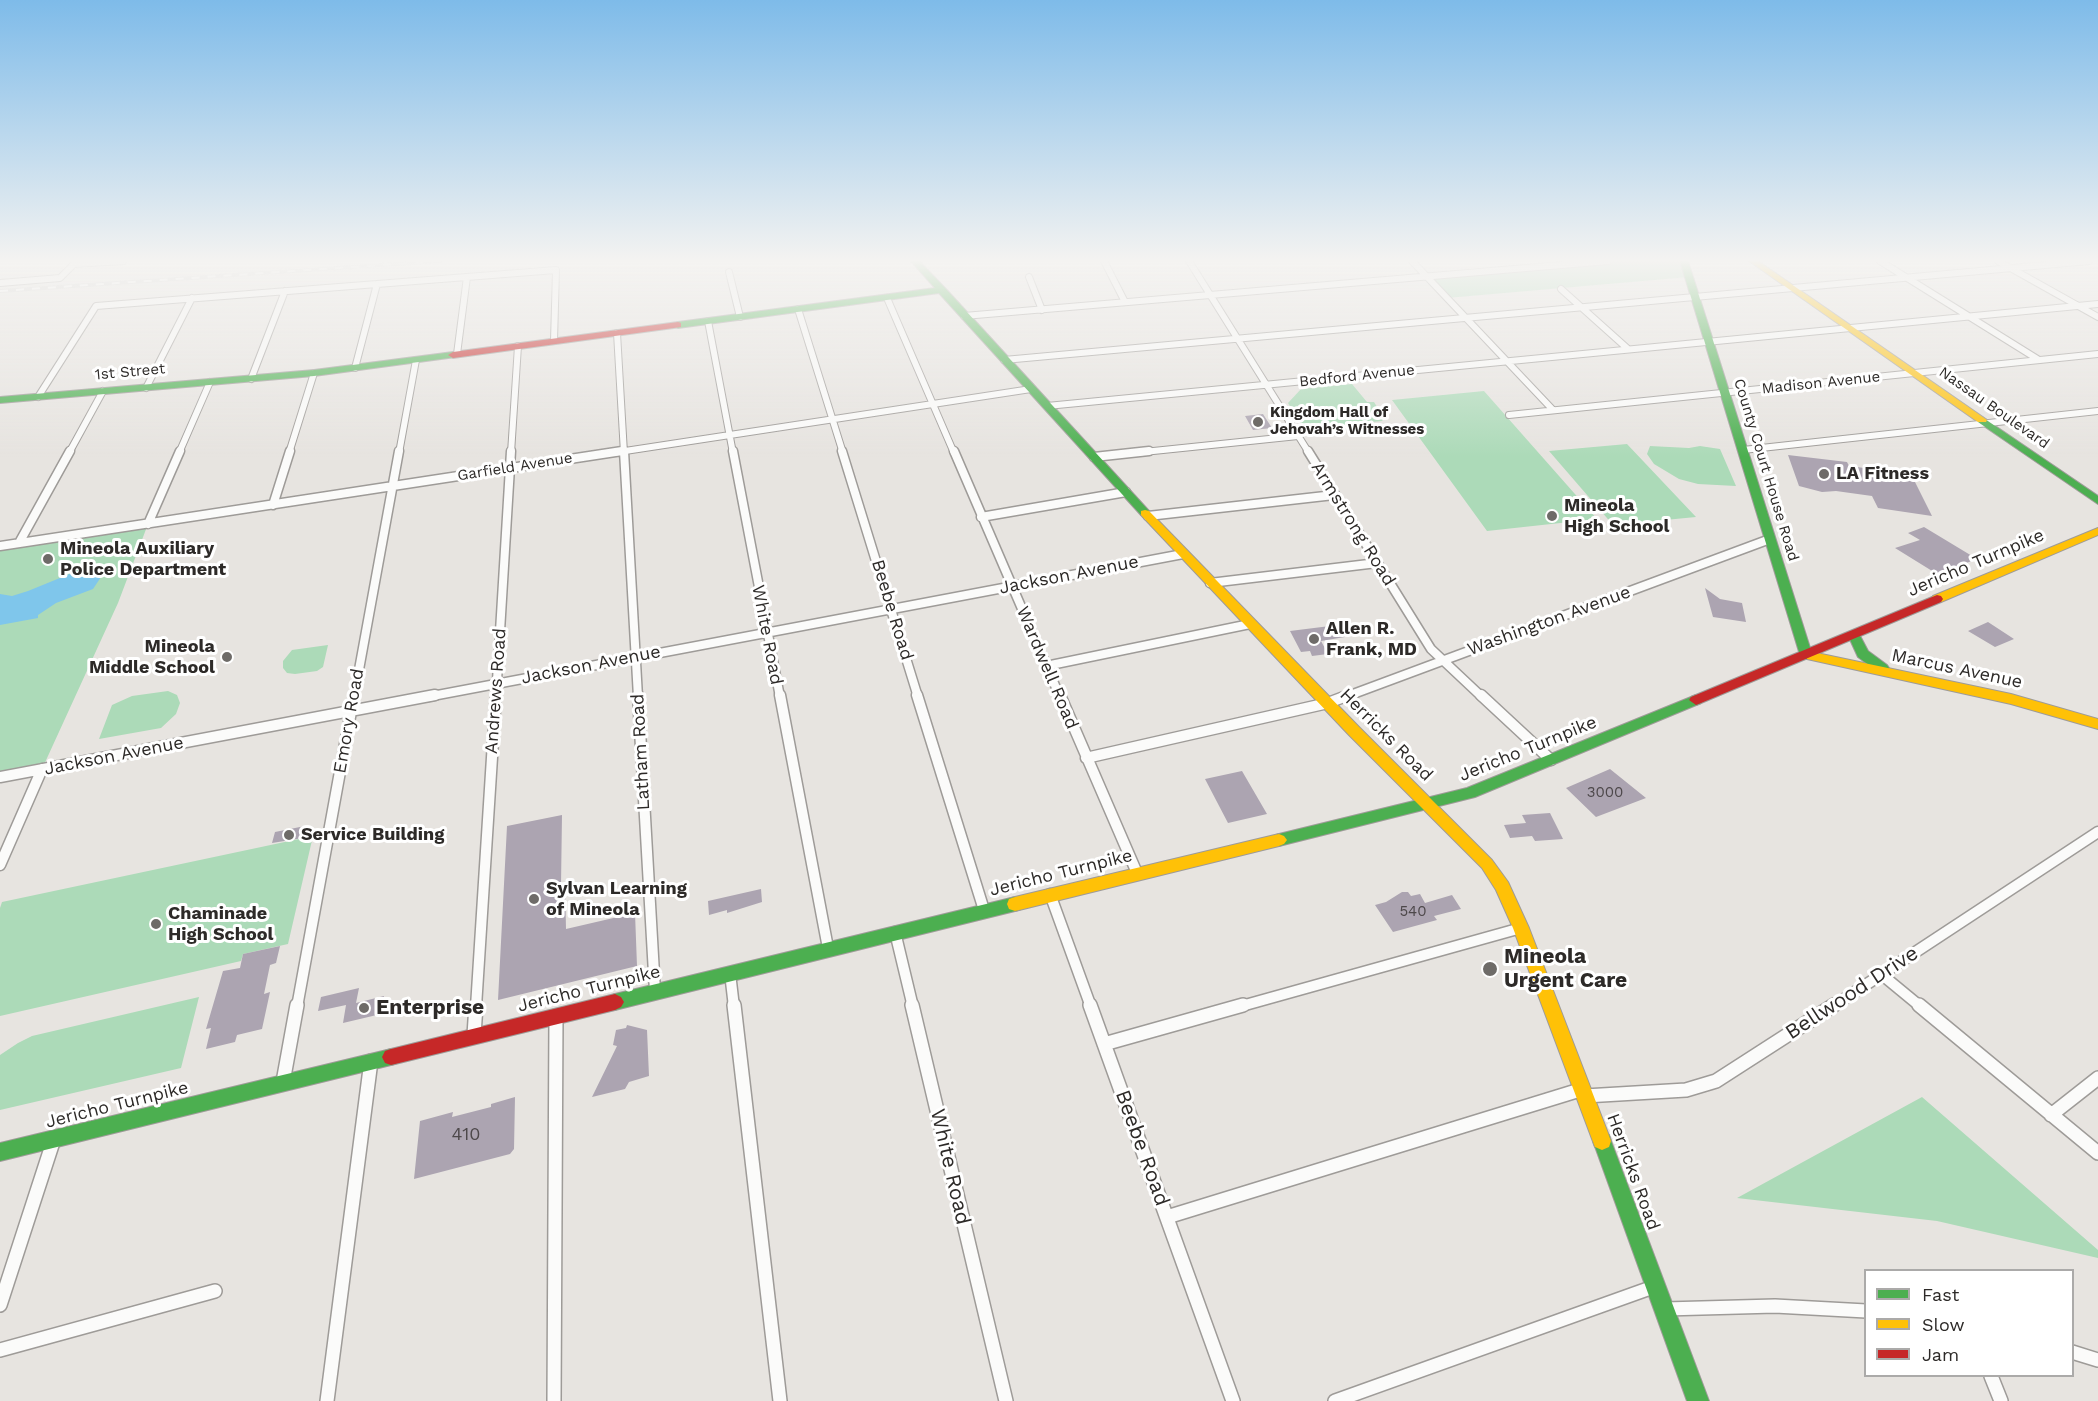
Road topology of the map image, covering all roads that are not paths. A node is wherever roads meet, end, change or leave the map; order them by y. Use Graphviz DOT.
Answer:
graph roads {
  1 [pos="83,326"];
  2 [pos="177,326"];
  3 [pos="271,326"];
  4 [pos="366,326"];
  5 [pos="461,326"];
  6 [pos="555,326"];
  7 [pos="667,326"];
  8 [pos="709,326"];
  9 [pos="804,326"];
  10 [pos="899,326"];
  11 [pos="973,326"];
  12 [pos="1230,326"];
  13 [pos="1369,326"];
  14 [pos="1473,326"];
  15 [pos="1602,326"];
  16 [pos="1705,326"];
  17 [pos="1861,326"];
  18 [pos="1986,326"];
  19 [pos="1855,327"];
  20 [pos="617,333"];
  21 [pos="1237,338"];
  22 [pos="555,342"];
  23 [pos="1710,342"];
  24 [pos="518,346"];
  25 [pos="1628,350"];
  26 [pos="457,354"];
  27 [pos="2098,354"];
  28 [pos="416,360"];
  29 [pos="1004,360"];
  30 [pos="2039,360"];
  31 [pos="1507,361"];
  32 [pos="355,368"];
  33 [pos="1919,372"];
  34 [pos="314,373"];
  35 [pos="251,379"];
  36 [pos="210,382"];
  37 [pos="1266,385"];
  38 [pos="146,388"];
  39 [pos="1031,389"];
  40 [pos="103,391"];
  41 [pos="1725,392"];
  42 [pos="38,397"];
  43 [pos="0,400"];
  44 [pos="932,404"];
  45 [pos="1047,406"];
  46 [pos="1553,410"];
  47 [pos="2098,411"];
  48 [pos="1509,415"];
  49 [pos="833,419"];
  50 [pos="1992,423"];
  51 [pos="730,435"];
  52 [pos="1298,436"];
  53 [pos="1743,450"];
  54 [pos="624,451"];
  55 [pos="1094,457"];
  56 [pos="510,468"];
  57 [pos="392,486"];
  58 [pos="1126,492"];
  59 [pos="2098,492"];
  60 [pos="1334,495"];
  61 [pos="2098,501"];
  62 [pos="273,505"];
  63 [pos="1148,516"];
  64 [pos="981,517"];
  65 [pos="148,524"];
  66 [pos="2098,531"];
  67 [pos="1770,539"];
  68 [pos="19,543"];
  69 [pos="0,546"];
  70 [pos="1183,554"];
  71 [pos="1377,563"];
  72 [pos="1210,583"];
  73 [pos="1011,586"];
  74 [pos="892,609"];
  75 [pos="1250,624"];
  76 [pos="767,632"];
  77 [pos="1854,635"];
  78 [pos="1806,655"];
  79 [pos="636,657"];
  80 [pos="1442,660"];
  81 [pos="1046,666"];
  82 [pos="1928,681"];
  83 [pos="497,683"];
  84 [pos="1328,703"];
  85 [pos="351,711"];
  86 [pos="2098,724"];
  87 [pos="1086,759"];
  88 [pos="1551,760"];
  89 [pos="42,769"];
  90 [pos="0,777"];
  91 [pos="1428,803"];
  92 [pos="2098,832"];
  93 [pos="0,866"];
  94 [pos="1137,873"];
  95 [pos="1050,894"];
  96 [pos="984,910"];
  97 [pos="1521,928"];
  98 [pos="895,932"];
  99 [pos="828,948"];
  100 [pos="730,973"];
  101 [pos="1881,974"];
  102 [pos="655,991"];
  103 [pos="555,1016"];
  104 [pos="474,1035"];
  105 [pos="1104,1044"];
  106 [pos="371,1060"];
  107 [pos="2098,1078"];
  108 [pos="283,1082"];
  109 [pos="1584,1092"];
  110 [pos="2051,1115"];
  111 [pos="54,1139"];
  112 [pos="0,1152"];
  113 [pos="2098,1154"];
  114 [pos="1167,1217"];
  115 [pos="1656,1286"];
  116 [pos="215,1291"];
  117 [pos="0,1305"];
  118 [pos="1665,1309"];
  119 [pos="1864,1311"];
  120 [pos="0,1350"];
  121 [pos="2074,1352"];
  122 [pos="2098,1360"];
  123 [pos="1991,1377"];
  124 [pos="327,1401"];
  125 [pos="554,1401"];
  126 [pos="780,1401"];
  127 [pos="1006,1401"];
  128 [pos="1233,1401"];
  129 [pos="1335,1401"];
  130 [pos="1698,1401"];
  131 [pos="2001,1401"];
  1 -- 42 [label="street"];
  2 -- 38 [label="street"];
  3 -- 35 [label="street"];
  4 -- 32 [label="street"];
  5 -- 26 [label="street"];
  6 -- 22 [label="street"];
  7 -- 20 [label="main road, 1st Street"];
  8 -- 51 [label="street, White Road"];
  9 -- 49 [label="street, Beebe Road"];
  10 -- 44 [label="street, Wardwell Road"];
  11 -- 29 [label="main road, Herricks Road"];
  12 -- 21 [label="street, Armstrong Road"];
  13 -- 21 [label="street"];
  14 -- 31 [label="street"];
  15 -- 25 [label="street"];
  16 -- 23 [label="main road, County Court House Road"];
  17 -- 19 [label="street, Bedford Avenue"];
  18 -- 30 [label="street"];
  19 -- 23 [label="street, Bedford Avenue"];
  19 -- 33 [label="main road, Nassau Boulevard"];
  20 -- 22 [label="main road, 1st Street"];
  20 -- 54 [label="street, Latham Road"];
  21 -- 29 [label="street"];
  21 -- 37 [label="street, Armstrong Road"];
  22 -- 24 [label="main road, 1st Street"];
  23 -- 25 [label="street, Bedford Avenue"];
  23 -- 41 [label="main road, County Court House Road"];
  24 -- 26 [label="main road, 1st Street"];
  24 -- 56 [label="street, Andrews Road"];
  25 -- 31 [label="street, Bedford Avenue"];
  26 -- 28 [label="main road, 1st Street"];
  27 -- 30 [label="street, Madison Avenue"];
  28 -- 32 [label="main road, 1st Street"];
  28 -- 57 [label="street, Emory Road"];
  29 -- 39 [label="main road, Herricks Road"];
  30 -- 33 [label="street, Madison Avenue"];
  31 -- 37 [label="street, Bedford Avenue"];
  31 -- 46 [label="street"];
  32 -- 34 [label="main road, 1st Street"];
  33 -- 41 [label="street, Madison Avenue"];
  33 -- 50 [label="main road, Nassau Boulevard"];
  34 -- 35 [label="main road, 1st Street"];
  34 -- 62 [label="street"];
  35 -- 36 [label="main road, 1st Street"];
  36 -- 38 [label="main road, 1st Street"];
  36 -- 65 [label="street"];
  37 -- 45 [label="street, Bedford Avenue"];
  37 -- 52 [label="street, Armstrong Road"];
  38 -- 40 [label="main road, 1st Street"];
  39 -- 44 [label="street, Garfield Avenue"];
  39 -- 45 [label="main road, Herricks Road"];
  40 -- 42 [label="main road, 1st Street"];
  40 -- 68 [label="street"];
  41 -- 46 [label="street, Madison Avenue"];
  41 -- 53 [label="main road, County Court House Road"];
  42 -- 43 [label="main road, 1st Street"];
  44 -- 49 [label="street, Garfield Avenue"];
  44 -- 64 [label="street, Wardwell Road"];
  45 -- 55 [label="main road, Herricks Road"];
  46 -- 48 [label="street, Madison Avenue"];
  47 -- 50 [label="street"];
  49 -- 51 [label="street, Garfield Avenue"];
  49 -- 74 [label="street, Beebe Road"];
  50 -- 53 [label="street"];
  50 -- 59 [label="main road, Nassau Boulevard"];
  50 -- 61 [label="main road, Nassau Boulevard"];
  51 -- 54 [label="street, Garfield Avenue"];
  51 -- 76 [label="street, White Road"];
  52 -- 55 [label="street"];
  52 -- 60 [label="street, Armstrong Road"];
  53 -- 67 [label="main road, County Court House Road"];
  54 -- 56 [label="street, Garfield Avenue"];
  54 -- 79 [label="street, Latham Road"];
  55 -- 58 [label="main road, Herricks Road"];
  56 -- 57 [label="street, Garfield Avenue"];
  56 -- 83 [label="street, Andrews Road"];
  57 -- 62 [label="street, Garfield Avenue"];
  57 -- 85 [label="street, Emory Road"];
  58 -- 63 [label="main road, Herricks Road"];
  58 -- 64 [label="street"];
  60 -- 63 [label="street"];
  60 -- 71 [label="street, Armstrong Road"];
  62 -- 65 [label="street, Garfield Avenue"];
  63 -- 70 [label="main road, Herricks Road"];
  64 -- 73 [label="street, Wardwell Road"];
  65 -- 68 [label="street, Garfield Avenue"];
  66 -- 77 [label="main road, Jericho Turnpike"];
  67 -- 78 [label="main road, County Court House Road"];
  67 -- 80 [label="street, Washington Avenue"];
  68 -- 69 [label="street, Garfield Avenue"];
  70 -- 72 [label="main road, Herricks Road"];
  70 -- 73 [label="street, Jackson Avenue"];
  71 -- 72 [label="street"];
  71 -- 80 [label="street, Armstrong Road"];
  72 -- 75 [label="main road, Herricks Road"];
  73 -- 74 [label="street, Jackson Avenue"];
  73 -- 81 [label="street, Wardwell Road"];
  74 -- 76 [label="street, Jackson Avenue"];
  74 -- 96 [label="street, Beebe Road"];
  75 -- 81 [label="street"];
  75 -- 84 [label="main road, Herricks Road"];
  76 -- 79 [label="street, Jackson Avenue"];
  76 -- 99 [label="street, White Road"];
  77 -- 78 [label="main road, Jericho Turnpike"];
  77 -- 82 [label="main road"];
  78 -- 82 [label="main road, Marcus Avenue"];
  78 -- 88 [label="main road, Jericho Turnpike"];
  79 -- 83 [label="street, Jackson Avenue"];
  79 -- 102 [label="street, Latham Road"];
  80 -- 84 [label="street, Washington Avenue"];
  80 -- 88 [label="street, Armstrong Road"];
  81 -- 87 [label="street, Wardwell Road"];
  82 -- 86 [label="main road, Marcus Avenue"];
  83 -- 85 [label="street, Jackson Avenue"];
  83 -- 104 [label="street, Andrews Road"];
  84 -- 87 [label="street, Washington Avenue"];
  84 -- 91 [label="main road, Herricks Road"];
  85 -- 89 [label="street, Jackson Avenue"];
  85 -- 108 [label="street, Emory Road"];
  87 -- 94 [label="street, Wardwell Road"];
  88 -- 91 [label="main road, Jericho Turnpike"];
  89 -- 90 [label="street, Jackson Avenue"];
  89 -- 93 [label="street"];
  91 -- 94 [label="main road, Jericho Turnpike"];
  91 -- 97 [label="main road, Herricks Road"];
  92 -- 101 [label="street, Bellwood Drive"];
  94 -- 95 [label="main road, Jericho Turnpike"];
  95 -- 96 [label="main road, Jericho Turnpike"];
  95 -- 105 [label="street, Beebe Road"];
  96 -- 98 [label="main road, Jericho Turnpike"];
  97 -- 105 [label="street"];
  97 -- 109 [label="main road, Herricks Road"];
  98 -- 99 [label="main road, Jericho Turnpike"];
  98 -- 127 [label="street, White Road"];
  99 -- 100 [label="main road, Jericho Turnpike"];
  100 -- 102 [label="main road, Jericho Turnpike"];
  100 -- 126 [label="street"];
  101 -- 109 [label="street, Bellwood Drive"];
  101 -- 110 [label="street"];
  102 -- 103 [label="main road, Jericho Turnpike"];
  103 -- 104 [label="main road, Jericho Turnpike"];
  103 -- 125 [label="street"];
  104 -- 106 [label="main road, Jericho Turnpike"];
  105 -- 114 [label="street, Beebe Road"];
  106 -- 108 [label="main road, Jericho Turnpike"];
  106 -- 124 [label="street"];
  107 -- 110 [label="street"];
  108 -- 111 [label="main road, Jericho Turnpike"];
  109 -- 114 [label="street, Bellwood Drive"];
  109 -- 115 [label="main road, Herricks Road"];
  110 -- 113 [label="street"];
  111 -- 112 [label="main road, Jericho Turnpike"];
  111 -- 117 [label="street"];
  114 -- 128 [label="street, Beebe Road"];
  115 -- 118 [label="main road, Herricks Road"];
  115 -- 129 [label="street"];
  116 -- 120 [label="street"];
  118 -- 119 [label="street"];
  118 -- 130 [label="main road, Herricks Road"];
  121 -- 122 [label="street"];
  123 -- 131 [label="street"];
}
